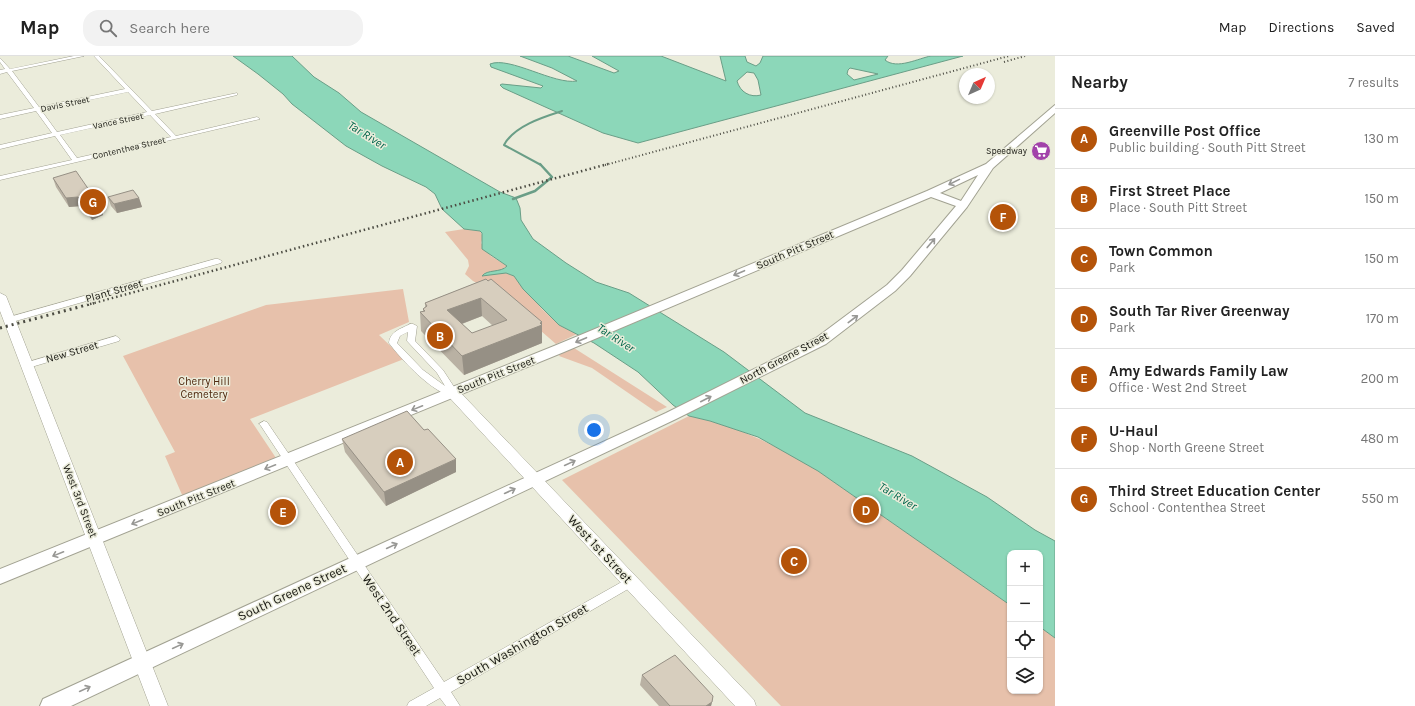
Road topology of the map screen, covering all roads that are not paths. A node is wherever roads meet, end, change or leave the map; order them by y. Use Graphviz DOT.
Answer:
graph roads {
  1 [pos="82,56"];
  2 [pos="96,56"];
  3 [pos="0,59"];
  4 [pos="8,70"];
  5 [pos="0,72"];
  6 [pos="129,90"];
  7 [pos="235,94"];
  8 [pos="1055,108"];
  9 [pos="38,109"];
  10 [pos="152,114"];
  11 [pos="0,117"];
  12 [pos="257,119"];
  13 [pos="55,135"];
  14 [pos="175,138"];
  15 [pos="0,147"];
  16 [pos="75,160"];
  17 [pos="989,166"];
  18 [pos="0,178"];
  19 [pos="931,193"];
  20 [pos="963,205"];
  21 [pos="218,261"];
  22 [pos="0,296"];
  23 [pos="9,320"];
  24 [pos="394,337"];
  25 [pos="116,339"];
  26 [pos="411,339"];
  27 [pos="430,361"];
  28 [pos="28,365"];
  29 [pos="416,368"];
  30 [pos="453,393"];
  31 [pos="264,424"];
  32 [pos="288,460"];
  33 [pos="535,479"];
  34 [pos="94,540"];
  35 [pos="356,562"];
  36 [pos="0,577"];
  37 [pos="631,582"];
  38 [pos="142,662"];
  39 [pos="442,690"];
  40 [pos="50,706"];
  41 [pos="159,706"];
  42 [pos="414,706"];
  43 [pos="453,706"];
  44 [pos="747,706"];
  1 -- 4 [label="street"];
  2 -- 6 [label="street"];
  3 -- 4 [label="street"];
  4 -- 5 [label="street"];
  4 -- 9 [label="street"];
  6 -- 9 [label="street, Davis Street"];
  6 -- 10 [label="street"];
  7 -- 10 [label="street, Vance Street"];
  8 -- 17 [label="main road, North Greene Street"];
  9 -- 11 [label="street, Davis Street"];
  9 -- 13 [label="street"];
  10 -- 13 [label="street, Vance Street"];
  10 -- 14 [label="street"];
  12 -- 14 [label="street, Contenthea Street"];
  13 -- 15 [label="street, Vance Street"];
  13 -- 16 [label="street"];
  14 -- 16 [label="street, Contenthea Street"];
  16 -- 18 [label="street, Contenthea Street"];
  17 -- 19 [label="main road, South Pitt Street, one-way"];
  17 -- 20 [label="main road, North Greene Street"];
  19 -- 20 [label="main road"];
  19 -- 30 [label="main road, South Pitt Street, one-way"];
  33 -- 20 [label="main road, North Greene Street, one-way"];
  21 -- 23 [label="street, Plant Street"];
  22 -- 23 [label="street, West 3rd Street"];
  23 -- 28 [label="street, West 3rd Street"];
  24 -- 26 [label="street"];
  24 -- 26 [label="street"];
  24 -- 29 [label="street"];
  25 -- 28 [label="street, New Street"];
  26 -- 27 [label="street"];
  27 -- 29 [label="street"];
  27 -- 30 [label="street"];
  28 -- 34 [label="street, West 3rd Street"];
  29 -- 30 [label="street"];
  30 -- 32 [label="main road, South Pitt Street, one-way"];
  30 -- 33 [label="street, West 1st Street"];
  31 -- 32 [label="street, West 2nd Street"];
  32 -- 34 [label="main road, South Pitt Street, one-way"];
  32 -- 35 [label="street, West 2nd Street"];
  35 -- 33 [label="main road, South Greene Street, one-way"];
  33 -- 37 [label="street, West 1st Street"];
  34 -- 36 [label="main road, South Pitt Street, one-way"];
  34 -- 38 [label="street, West 3rd Street"];
  38 -- 35 [label="main road, South Greene Street, one-way"];
  35 -- 39 [label="street, West 2nd Street"];
  37 -- 39 [label="street, South Washington Street"];
  37 -- 44 [label="street, West 1st Street"];
  40 -- 38 [label="main road, South Greene Street, one-way"];
  38 -- 41 [label="street, West 3rd Street"];
  39 -- 42 [label="street, South Washington Street"];
  39 -- 43 [label="street, West 2nd Street"];
}
